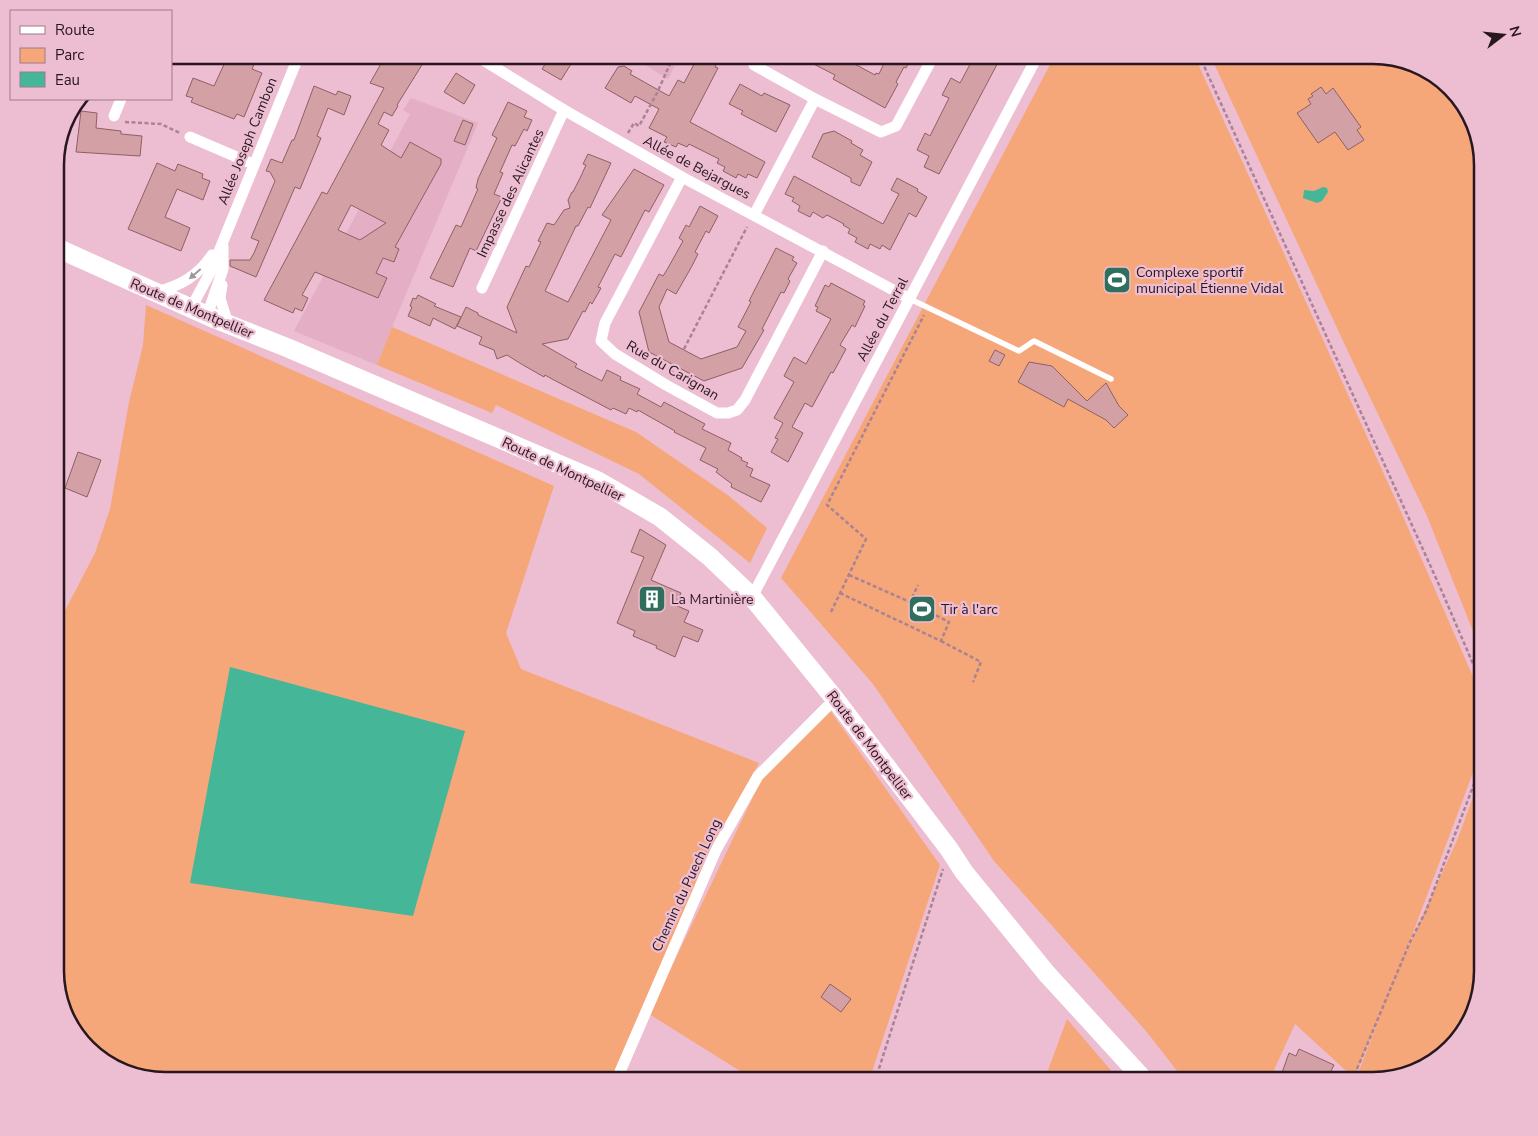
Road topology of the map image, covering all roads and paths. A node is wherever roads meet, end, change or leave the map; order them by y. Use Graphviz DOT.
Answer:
graph roads {
  1 [pos="295,64"];
  2 [pos="490,64"];
  3 [pos="670,64"];
  4 [pos="754,64"];
  5 [pos="929,64"];
  6 [pos="1033,64"];
  7 [pos="1203,64"];
  8 [pos="815,99"];
  9 [pos="121,100"];
  10 [pos="564,110"];
  11 [pos="114,116"];
  12 [pos="190,137"];
  13 [pos="622,144"];
  14 [pos="253,164"];
  15 [pos="682,177"];
  16 [pos="754,215"];
  17 [pos="223,239"];
  18 [pos="64,251"];
  19 [pos="824,251"];
  20 [pos="223,268"];
  21 [pos="482,288"];
  22 [pos="154,292"];
  23 [pos="910,299"];
  24 [pos="928,308"];
  25 [pos="199,312"];
  26 [pos="228,324"];
  27 [pos="684,349"];
  28 [pos="1111,379"];
  29 [pos="849,574"];
  30 [pos="918,585"];
  31 [pos="840,593"];
  32 [pos="752,597"];
  33 [pos="910,602"];
  34 [pos="831,612"];
  35 [pos="941,641"];
  36 [pos="1474,666"];
  37 [pos="974,682"];
  38 [pos="835,699"];
  39 [pos="1474,784"];
  40 [pos="949,849"];
  41 [pos="620,1072"];
  42 [pos="878,1072"];
  43 [pos="1137,1072"];
  44 [pos="1356,1072"];
  1 -- 14 [label="street, Allée Joseph Cambon"];
  2 -- 10 [label="street, Allée de Bejargues"];
  3 -- 13 [label="path"];
  4 -- 8 [label="street"];
  5 -- 8 [label="street"];
  6 -- 23 [label="street, Allée du Terral"];
  7 -- 36 [label="path"];
  8 -- 16 [label="street"];
  9 -- 11 [label="street"];
  10 -- 13 [label="street, Allée de Bejargues"];
  10 -- 21 [label="street, Impasse des Alicantes"];
  11 -- 12 [label="path"];
  12 -- 14 [label="street"];
  13 -- 15 [label="street, Allée de Bejargues"];
  14 -- 17 [label="street, Allée Joseph Cambon"];
  15 -- 16 [label="street, Allée de Bejargues"];
  15 -- 19 [label="street, Rue du Carignan"];
  16 -- 19 [label="street, Allée de Bejargues"];
  16 -- 27 [label="path"];
  17 -- 20 [label="street, Allée Joseph Cambon"];
  17 -- 22 [label="street, Allée Joseph Cambon, one-way"];
  17 -- 25 [label="street, Allée Joseph Cambon"];
  18 -- 22 [label="main road, Route de Montpellier"];
  19 -- 23 [label="street, Allée de Bejargues"];
  20 -- 25 [label="street, Allée Joseph Cambon"];
  20 -- 26 [label="street, Allée Joseph Cambon"];
  22 -- 25 [label="main road, Route de Montpellier"];
  23 -- 24 [label="lane"];
  23 -- 32 [label="street, Allée du Terral"];
  24 -- 28 [label="lane"];
  24 -- 29 [label="path"];
  25 -- 26 [label="main road, Route de Montpellier"];
  26 -- 32 [label="main road, Route de Montpellier"];
  29 -- 31 [label="path"];
  29 -- 33 [label="path"];
  30 -- 33 [label="path"];
  31 -- 34 [label="path"];
  31 -- 35 [label="path"];
  32 -- 38 [label="main road, Route de Montpellier"];
  33 -- 35 [label="path"];
  35 -- 37 [label="path"];
  38 -- 40 [label="main road, Route de Montpellier"];
  38 -- 41 [label="street, Chemin du Puech Long"];
  39 -- 44 [label="path"];
  40 -- 42 [label="path"];
  40 -- 43 [label="main road, Route de Montpellier"];
}
